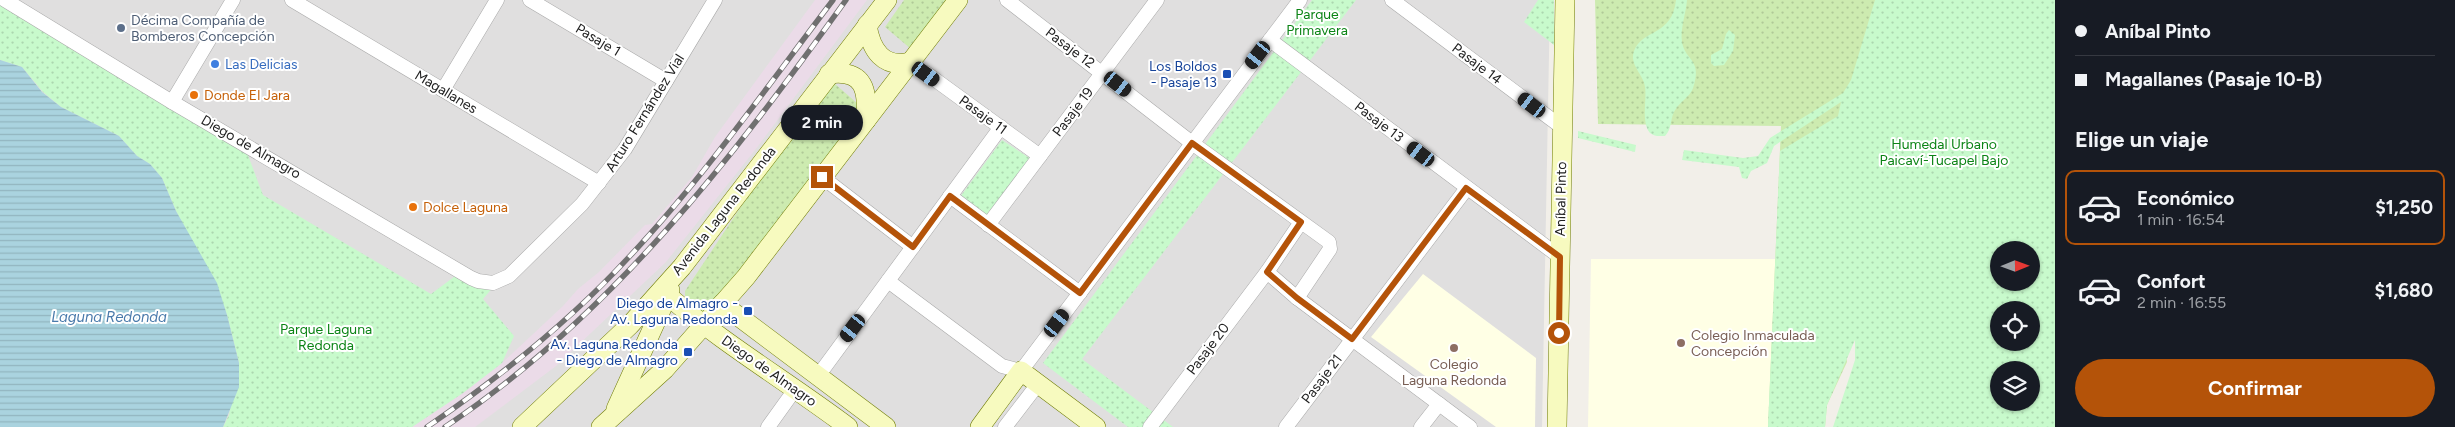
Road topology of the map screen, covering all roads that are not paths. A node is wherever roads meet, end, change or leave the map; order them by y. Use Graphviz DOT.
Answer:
graph roads {
  1 [pos="5,0"];
  2 [pos="233,0"];
  3 [pos="292,0"];
  4 [pos="497,0"];
  5 [pos="530,0"];
  6 [pos="715,0"];
  7 [pos="886,0"];
  8 [pos="958,0"];
  9 [pos="1007,0"];
  10 [pos="1157,0"];
  11 [pos="1300,0"];
  12 [pos="1392,0"];
  13 [pos="1565,0"];
  14 [pos="868,26"];
  15 [pos="1270,40"];
  16 [pos="918,68"];
  17 [pos="1103,72"];
  18 [pos="829,74"];
  19 [pos="666,81"];
  20 [pos="443,90"];
  21 [pos="172,102"];
  22 [pos="866,120"];
  23 [pos="1001,127"];
  24 [pos="1562,128"];
  25 [pos="1192,143"];
  26 [pos="1040,156"];
  27 [pos="822,177"];
  28 [pos="599,183"];
  29 [pos="1466,188"];
  30 [pos="950,196"];
  31 [pos="1301,222"];
  32 [pos="988,225"];
  33 [pos="913,247"];
  34 [pos="1560,257"];
  35 [pos="682,267"];
  36 [pos="1267,272"];
  37 [pos="500,281"];
  38 [pos="888,281"];
  39 [pos="1080,293"];
  40 [pos="667,295"];
  41 [pos="1297,298"];
  42 [pos="722,304"];
  43 [pos="703,326"];
  44 [pos="1352,339"];
  45 [pos="1021,371"];
  46 [pos="818,376"];
  47 [pos="1038,384"];
  48 [pos="796,388"];
  49 [pos="1439,404"];
  50 [pos="605,423"];
  51 [pos="522,427"];
  52 [pos="768,427"];
  53 [pos="848,427"];
  54 [pos="886,427"];
  55 [pos="980,427"];
  56 [pos="1005,427"];
  57 [pos="1096,427"];
  58 [pos="1150,427"];
  59 [pos="1286,427"];
  60 [pos="1421,427"];
  61 [pos="1470,427"];
  62 [pos="1557,427"];
  1 -- 21 [label="street, Diego de Almagro"];
  2 -- 21 [label="street"];
  3 -- 20 [label="street, Magallanes"];
  4 -- 20 [label="street"];
  5 -- 19 [label="street, Pasaje 1"];
  6 -- 19 [label="street, Arturo Fernández Vial"];
  7 -- 14 [label="main road, Avenida Laguna Redonda"];
  8 -- 16 [label="main road"];
  9 -- 17 [label="street, Pasaje 12"];
  10 -- 17 [label="street, Pasaje 19"];
  11 -- 15 [label="street"];
  12 -- 24 [label="street, Pasaje 14"];
  13 -- 24 [label="main road, Aníbal Pinto"];
  14 -- 16 [label="main road"];
  14 -- 18 [label="main road, Avenida Laguna Redonda"];
  15 -- 25 [label="street"];
  15 -- 29 [label="street, Pasaje 13"];
  16 -- 22 [label="main road"];
  16 -- 23 [label="street, Pasaje 11"];
  17 -- 25 [label="street, Pasaje 12"];
  17 -- 26 [label="street, Pasaje 19"];
  18 -- 22 [label="main road"];
  18 -- 35 [label="main road, Avenida Laguna Redonda"];
  19 -- 28 [label="street, Arturo Fernández Vial"];
  20 -- 28 [label="street, Magallanes"];
  21 -- 37 [label="street, Diego de Almagro"];
  22 -- 27 [label="main road"];
  23 -- 26 [label="street, Pasaje 11"];
  23 -- 30 [label="street"];
  24 -- 34 [label="main road, Aníbal Pinto"];
  25 -- 31 [label="street, Pasaje 12"];
  25 -- 39 [label="street"];
  26 -- 32 [label="street, Pasaje 19"];
  27 -- 33 [label="street"];
  27 -- 42 [label="main road"];
  28 -- 37 [label="street, Arturo Fernández Vial"];
  29 -- 34 [label="street, Pasaje 13"];
  29 -- 44 [label="street, Pasaje 21"];
  30 -- 32 [label="street"];
  30 -- 33 [label="street"];
  31 -- 36 [label="street"];
  31 -- 41 [label="street, Pasaje 12"];
  32 -- 39 [label="street"];
  33 -- 38 [label="street"];
  34 -- 62 [label="main road, Aníbal Pinto"];
  35 -- 40 [label="main road"];
  35 -- 51 [label="main road, Avenida Laguna Redonda"];
  36 -- 41 [label="street"];
  36 -- 58 [label="street, Pasaje 20"];
  38 -- 45 [label="street"];
  38 -- 46 [label="street"];
  39 -- 45 [label="street"];
  40 -- 43 [label="main road, Diego de Almagro"];
  40 -- 50 [label="main road"];
  41 -- 44 [label="street"];
  42 -- 43 [label="main road"];
  42 -- 46 [label="main road, Diego de Almagro"];
  43 -- 48 [label="main road, Diego de Almagro"];
  43 -- 50 [label="main road"];
  44 -- 49 [label="street"];
  44 -- 59 [label="street, Pasaje 21"];
  45 -- 47 [label="main road"];
  45 -- 55 [label="main road"];
  46 -- 54 [label="main road, Diego de Almagro"];
  47 -- 56 [label="street"];
  47 -- 57 [label="main road"];
  48 -- 52 [label="street"];
  48 -- 53 [label="main road, Diego de Almagro"];
  49 -- 60 [label="street"];
  49 -- 61 [label="street"];
}
